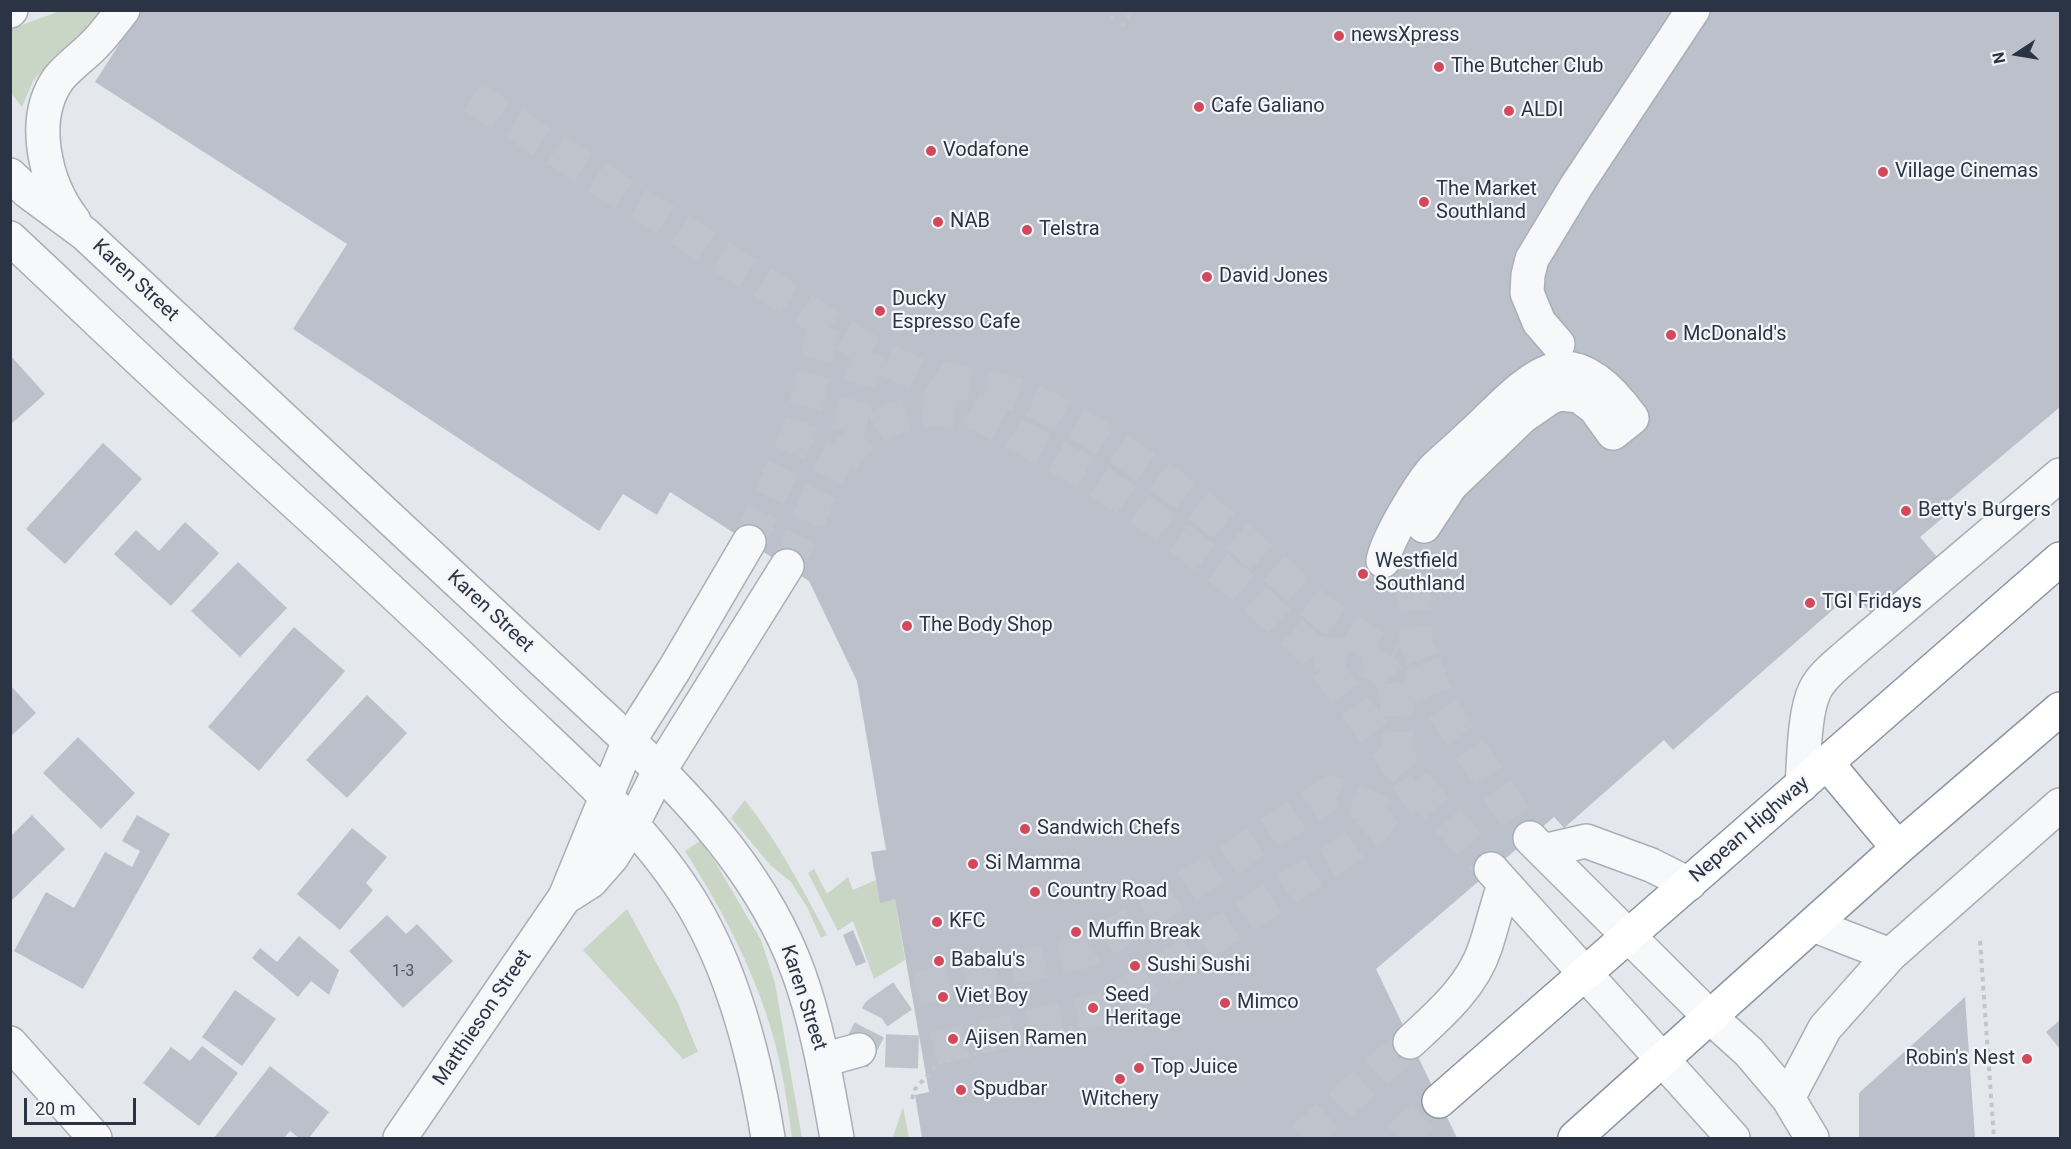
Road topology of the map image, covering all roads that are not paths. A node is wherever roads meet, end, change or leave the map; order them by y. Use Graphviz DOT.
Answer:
graph roads {
  1 [pos="123,10"];
  2 [pos="1693,10"];
  3 [pos="10,175"];
  4 [pos="84,234"];
  5 [pos="10,238"];
  6 [pos="1565,338"];
  7 [pos="2061,475"];
  8 [pos="1424,526"];
  9 [pos="749,542"];
  10 [pos="2061,559"];
  11 [pos="1383,561"];
  12 [pos="787,566"];
  13 [pos="2061,709"];
  14 [pos="629,741"];
  15 [pos="1826,762"];
  16 [pos="660,770"];
  17 [pos="1802,785"];
  18 [pos="606,798"];
  19 [pos="2061,805"];
  20 [pos="632,825"];
  21 [pos="1898,848"];
  22 [pos="1689,884"];
  23 [pos="565,897"];
  24 [pos="1813,925"];
  25 [pos="1629,936"];
  26 [pos="1890,955"];
  27 [pos="1583,974"];
  28 [pos="1709,1016"];
  29 [pos="1410,1042"];
  30 [pos="10,1043"];
  31 [pos="859,1050"];
  32 [pos="1662,1059"];
  33 [pos="823,1060"];
  34 [pos="1788,1098"];
  35 [pos="1439,1101"];
  36 [pos="95,1138"];
  37 [pos="400,1138"];
  38 [pos="768,1138"];
  39 [pos="837,1138"];
  40 [pos="1575,1138"];
  41 [pos="1733,1138"];
  42 [pos="1812,1138"];
  1 -- 4 [label="street"];
  2 -- 6 [label="street"];
  3 -- 4 [label="street, Karen Street"];
  4 -- 14 [label="street, Karen Street"];
  5 -- 18 [label="street"];
  7 -- 17 [label="street"];
  8 -- 11 [label="street"];
  9 -- 14 [label="street, Matthieson Street"];
  10 -- 15 [label="highway, Nepean Highway"];
  12 -- 16 [label="street, Matthieson Street"];
  13 -- 21 [label="highway"];
  14 -- 16 [label="street, Karen Street"];
  14 -- 18 [label="street, Matthieson Street"];
  15 -- 17 [label="highway, Nepean Highway"];
  15 -- 21 [label="highway"];
  16 -- 20 [label="street, Matthieson Street"];
  16 -- 33 [label="street, Karen Street"];
  17 -- 22 [label="highway, Nepean Highway"];
  18 -- 20 [label="street"];
  18 -- 23 [label="street, Matthieson Street"];
  19 -- 26 [label="street"];
  20 -- 23 [label="street, Matthieson Street"];
  20 -- 38 [label="street"];
  21 -- 24 [label="highway"];
  22 -- 25 [label="highway, Nepean Highway"];
  22 -- 25 [label="street"];
  23 -- 37 [label="street, Matthieson Street"];
  24 -- 26 [label="street"];
  24 -- 28 [label="highway"];
  25 -- 27 [label="highway, Nepean Highway"];
  25 -- 28 [label="street"];
  26 -- 34 [label="street"];
  27 -- 29 [label="street"];
  27 -- 32 [label="street"];
  27 -- 35 [label="highway, Nepean Highway"];
  28 -- 32 [label="highway"];
  28 -- 34 [label="street"];
  30 -- 36 [label="street"];
  31 -- 33 [label="street"];
  32 -- 40 [label="highway"];
  32 -- 41 [label="street"];
  33 -- 39 [label="street, Karen Street"];
  34 -- 42 [label="street"];
}
